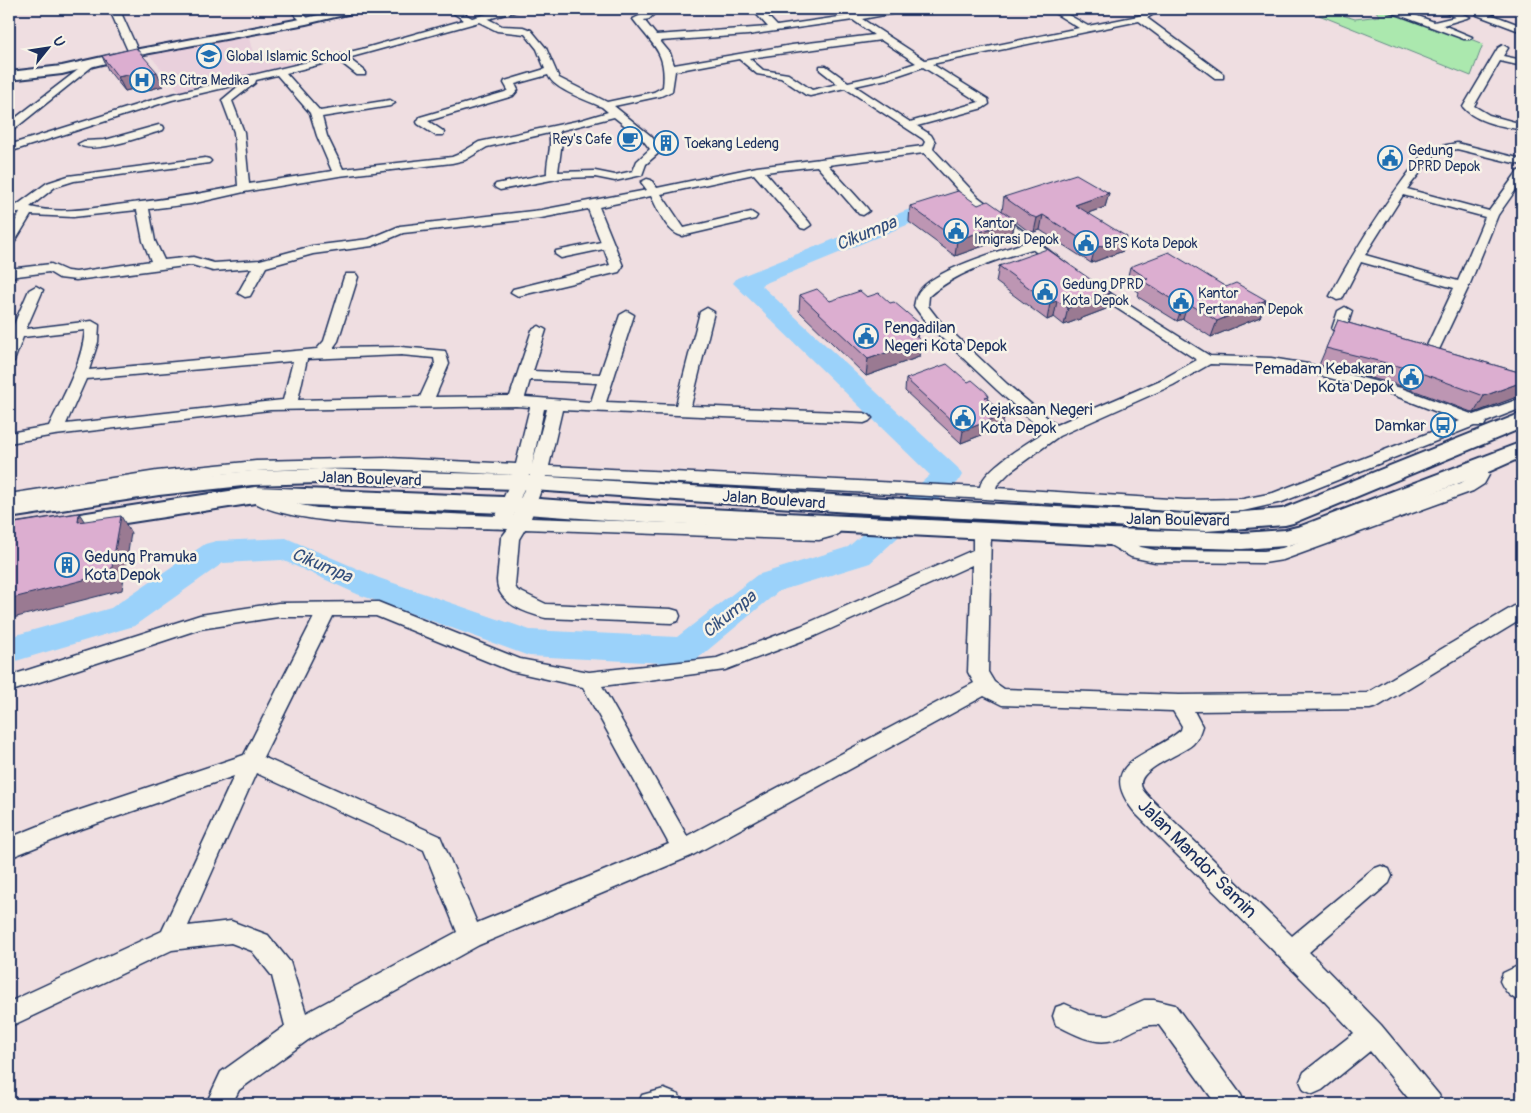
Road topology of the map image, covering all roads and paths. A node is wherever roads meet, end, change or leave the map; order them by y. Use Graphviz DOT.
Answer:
graph roads {
  1 [pos="118,9"];
  2 [pos="293,9"];
  3 [pos="356,9"];
  4 [pos="451,9"];
  5 [pos="514,9"];
  6 [pos="648,9"];
  7 [pos="756,9"];
  8 [pos="842,9"];
  9 [pos="901,9"];
  10 [pos="1052,9"];
  11 [pos="1158,9"];
  12 [pos="1391,9"];
  13 [pos="1443,9"];
  14 [pos="1495,9"];
  15 [pos="1480,13"];
  16 [pos="1465,17"];
  17 [pos="523,18"];
  18 [pos="855,18"];
  19 [pos="1141,18"];
  20 [pos="476,20"];
  21 [pos="306,21"];
  22 [pos="1522,23"];
  23 [pos="866,24"];
  24 [pos="1435,24"];
  25 [pos="794,26"];
  26 [pos="774,28"];
  27 [pos="1084,28"];
  28 [pos="1522,29"];
  29 [pos="523,30"];
  30 [pos="803,36"];
  31 [pos="884,37"];
  32 [pos="1467,37"];
  33 [pos="655,38"];
  34 [pos="811,46"];
  35 [pos="1503,48"];
  36 [pos="134,53"];
  37 [pos="741,56"];
  38 [pos="340,57"];
  39 [pos="1497,58"];
  40 [pos="91,63"];
  41 [pos="926,63"];
  42 [pos="1522,63"];
  43 [pos="823,68"];
  44 [pos="670,69"];
  45 [pos="550,71"];
  46 [pos="280,72"];
  47 [pos="361,73"];
  48 [pos="9,76"];
  49 [pos="1219,76"];
  50 [pos="257,77"];
  51 [pos="845,85"];
  52 [pos="390,102"];
  53 [pos="606,105"];
  54 [pos="617,113"];
  55 [pos="317,115"];
  56 [pos="910,125"];
  57 [pos="74,127"];
  58 [pos="1522,127"];
  59 [pos="9,128"];
  60 [pos="159,128"];
  61 [pos="553,129"];
  62 [pos="439,133"];
  63 [pos="9,149"];
  64 [pos="927,149"];
  65 [pos="205,161"];
  66 [pos="1522,162"];
  67 [pos="821,164"];
  68 [pos="757,170"];
  69 [pos="339,173"];
  70 [pos="638,173"];
  71 [pos="1522,173"];
  72 [pos="553,177"];
  73 [pos="500,186"];
  74 [pos="244,188"];
  75 [pos="654,191"];
  76 [pos="1400,191"];
  77 [pos="592,205"];
  78 [pos="142,206"];
  79 [pos="18,209"];
  80 [pos="863,211"];
  81 [pos="1492,215"];
  82 [pos="751,216"];
  83 [pos="806,225"];
  84 [pos="10,240"];
  85 [pos="609,244"];
  86 [pos="1034,244"];
  87 [pos="561,254"];
  88 [pos="1357,257"];
  89 [pos="159,264"];
  90 [pos="262,264"];
  91 [pos="9,273"];
  92 [pos="351,276"];
  93 [pos="1462,286"];
  94 [pos="36,290"];
  95 [pos="518,292"];
  96 [pos="245,293"];
  97 [pos="1338,296"];
  98 [pos="1346,311"];
  99 [pos="707,312"];
  100 [pos="627,315"];
  101 [pos="539,330"];
  102 [pos="13,335"];
  103 [pos="1364,340"];
  104 [pos="322,353"];
  105 [pos="1406,353"];
  106 [pos="301,356"];
  107 [pos="9,358"];
  108 [pos="1207,360"];
  109 [pos="80,375"];
  110 [pos="524,376"];
  111 [pos="606,379"];
  112 [pos="425,402"];
  113 [pos="516,402"];
  114 [pos="538,403"];
  115 [pos="1522,403"];
  116 [pos="289,405"];
  117 [pos="556,405"];
  118 [pos="597,407"];
  119 [pos="683,410"];
  120 [pos="864,418"];
  121 [pos="1474,420"];
  122 [pos="1522,420"];
  123 [pos="55,430"];
  124 [pos="1498,430"];
  125 [pos="1054,432"];
  126 [pos="530,437"];
  127 [pos="548,437"];
  128 [pos="9,438"];
  129 [pos="1522,449"];
  130 [pos="529,476"];
  131 [pos="987,493"];
  132 [pos="9,500"];
  133 [pos="9,510"];
  134 [pos="846,517"];
  135 [pos="513,519"];
  136 [pos="982,531"];
  137 [pos="9,533"];
  138 [pos="981,554"];
  139 [pos="327,610"];
  140 [pos="1522,610"];
  141 [pos="671,616"];
  142 [pos="589,680"];
  143 [pos="9,684"];
  144 [pos="985,686"];
  145 [pos="1179,702"];
  146 [pos="251,761"];
  147 [pos="9,848"];
  148 [pos="683,849"];
  149 [pos="1381,876"];
  150 [pos="471,938"];
  151 [pos="170,939"];
  152 [pos="1292,951"];
  153 [pos="1522,976"];
  154 [pos="1522,990"];
  155 [pos="9,1015"];
  156 [pos="1065,1016"];
  157 [pos="299,1031"];
  158 [pos="1372,1034"];
  159 [pos="1312,1081"];
  160 [pos="219,1104"];
  161 [pos="651,1104"];
  162 [pos="670,1104"];
  163 [pos="1232,1104"];
  164 [pos="1430,1104"];
  1 -- 36 [label="street"];
  2 -- 21 [label="street"];
  3 -- 21 [label="street"];
  4 -- 20 [label="street"];
  5 -- 20 [label="street"];
  6 -- 33 [label="street"];
  7 -- 26 [label="street"];
  8 -- 18 [label="street"];
  9 -- 18 [label="street"];
  10 -- 27 [label="street"];
  11 -- 19 [label="street"];
  12 -- 24 [label="street"];
  13 -- 16 [label="street"];
  14 -- 15 [label="street"];
  14 -- 22 [label="street"];
  15 -- 16 [label="street"];
  15 -- 28 [label="street"];
  16 -- 24 [label="street"];
  17 -- 29 [label="street"];
  18 -- 23 [label="street"];
  18 -- 25 [label="street"];
  19 -- 27 [label="street"];
  19 -- 49 [label="street"];
  20 -- 29 [label="street"];
  20 -- 38 [label="street"];
  21 -- 36 [label="street"];
  23 -- 30 [label="street"];
  23 -- 31 [label="street"];
  24 -- 32 [label="street"];
  25 -- 26 [label="street"];
  25 -- 30 [label="street"];
  26 -- 33 [label="street"];
  27 -- 41 [label="street"];
  29 -- 45 [label="street"];
  30 -- 34 [label="street"];
  31 -- 34 [label="street"];
  31 -- 41 [label="street"];
  33 -- 44 [label="street"];
  34 -- 37 [label="street"];
  35 -- 39 [label="street"];
  36 -- 40 [label="street"];
  37 -- 44 [label="street"];
  37 -- 51 [label="street"];
  38 -- 46 [label="street"];
  38 -- 47 [label="street"];
  39 -- 42 [label="street"];
  39 -- 58 [label="street"];
  40 -- 48 [label="street"];
  40 -- 59 [label="street"];
  41 -- 51 [label="street"];
  41 -- 56 [label="street"];
  43 -- 51 [label="street"];
  44 -- 53 [label="street"];
  45 -- 53 [label="street"];
  45 -- 62 [label="street"];
  46 -- 50 [label="street"];
  46 -- 55 [label="street"];
  50 -- 57 [label="street"];
  50 -- 74 [label="street"];
  51 -- 56 [label="street"];
  52 -- 55 [label="street"];
  53 -- 54 [label="street"];
  54 -- 61 [label="street"];
  54 -- 70 [label="street"];
  55 -- 69 [label="street"];
  56 -- 64 [label="street"];
  57 -- 60 [label="street"];
  57 -- 63 [label="street"];
  61 -- 69 [label="street"];
  61 -- 72 [label="street"];
  64 -- 67 [label="street"];
  64 -- 86 [label="street"];
  65 -- 79 [label="street"];
  66 -- 76 [label="street"];
  67 -- 68 [label="street"];
  67 -- 80 [label="street"];
  68 -- 75 [label="street"];
  68 -- 83 [label="street"];
  69 -- 74 [label="street"];
  70 -- 72 [label="street"];
  70 -- 75 [label="street"];
  71 -- 81 [label="street"];
  72 -- 73 [label="street"];
  74 -- 78 [label="street"];
  75 -- 77 [label="street"];
  75 -- 82 [label="street"];
  76 -- 81 [label="street"];
  76 -- 88 [label="street"];
  77 -- 85 [label="street"];
  77 -- 90 [label="street"];
  78 -- 79 [label="street"];
  78 -- 89 [label="street"];
  79 -- 84 [label="street"];
  81 -- 93 [label="street"];
  85 -- 87 [label="street"];
  85 -- 95 [label="street"];
  86 -- 108 [label="street"];
  86 -- 125 [label="street"];
  88 -- 93 [label="street"];
  88 -- 97 [label="street"];
  89 -- 90 [label="street"];
  89 -- 91 [label="street"];
  90 -- 96 [label="street"];
  92 -- 104 [label="street"];
  93 -- 105 [label="street"];
  94 -- 102 [label="street"];
  98 -- 103 [label="street"];
  99 -- 119 [label="street"];
  100 -- 111 [label="street"];
  101 -- 110 [label="street"];
  102 -- 107 [label="street"];
  102 -- 109 [label="street"];
  104 -- 106 [label="street"];
  104 -- 112 [label="street"];
  106 -- 109 [label="street"];
  106 -- 116 [label="street"];
  108 -- 121 [label="street"];
  108 -- 125 [label="street"];
  109 -- 123 [label="street"];
  110 -- 111 [label="street"];
  110 -- 113 [label="street"];
  111 -- 118 [label="street"];
  112 -- 113 [label="street"];
  112 -- 116 [label="street"];
  113 -- 114 [label="street"];
  114 -- 117 [label="street"];
  114 -- 126 [label="street"];
  115 -- 121 [label="street"];
  116 -- 123 [label="street"];
  117 -- 118 [label="street"];
  117 -- 127 [label="street"];
  118 -- 119 [label="street"];
  119 -- 120 [label="street"];
  121 -- 124 [label="street"];
  121 -- 131 [label="street"];
  122 -- 124 [label="main road, Jalan Boulevard"];
  123 -- 128 [label="street"];
  124 -- 134 [label="main road, Jalan Boulevard"];
  125 -- 131 [label="street"];
  126 -- 127 [label="street"];
  126 -- 130 [label="street"];
  127 -- 130 [label="street"];
  129 -- 136 [label="main road, Jalan Boulevard"];
  130 -- 131 [label="street"];
  130 -- 132 [label="street"];
  130 -- 133 [label="main road, Jalan Boulevard"];
  130 -- 134 [label="main road, Jalan Boulevard"];
  130 -- 135 [label="street"];
  134 -- 135 [label="main road, Jalan Boulevard"];
  134 -- 136 [label="main road, Jalan Boulevard"];
  135 -- 137 [label="main road, Jalan Boulevard"];
  135 -- 141 [label="street"];
  136 -- 138 [label="street"];
  138 -- 142 [label="street"];
  138 -- 144 [label="street"];
  139 -- 142 [label="street"];
  139 -- 143 [label="street"];
  139 -- 146 [label="street"];
  140 -- 145 [label="street"];
  142 -- 148 [label="street"];
  144 -- 145 [label="street"];
  144 -- 148 [label="street"];
  145 -- 152 [label="street, Jalan Mandor Samin"];
  146 -- 147 [label="street"];
  146 -- 150 [label="street"];
  146 -- 151 [label="street"];
  148 -- 150 [label="street"];
  149 -- 152 [label="street"];
  150 -- 157 [label="street"];
  151 -- 155 [label="street"];
  151 -- 157 [label="street"];
  152 -- 158 [label="street, Jalan Mandor Samin"];
  153 -- 154 [label="street"];
  156 -- 163 [label="street"];
  157 -- 160 [label="street"];
  158 -- 159 [label="street"];
  158 -- 164 [label="street, Jalan Mandor Samin"];
  161 -- 162 [label="street"];
}
